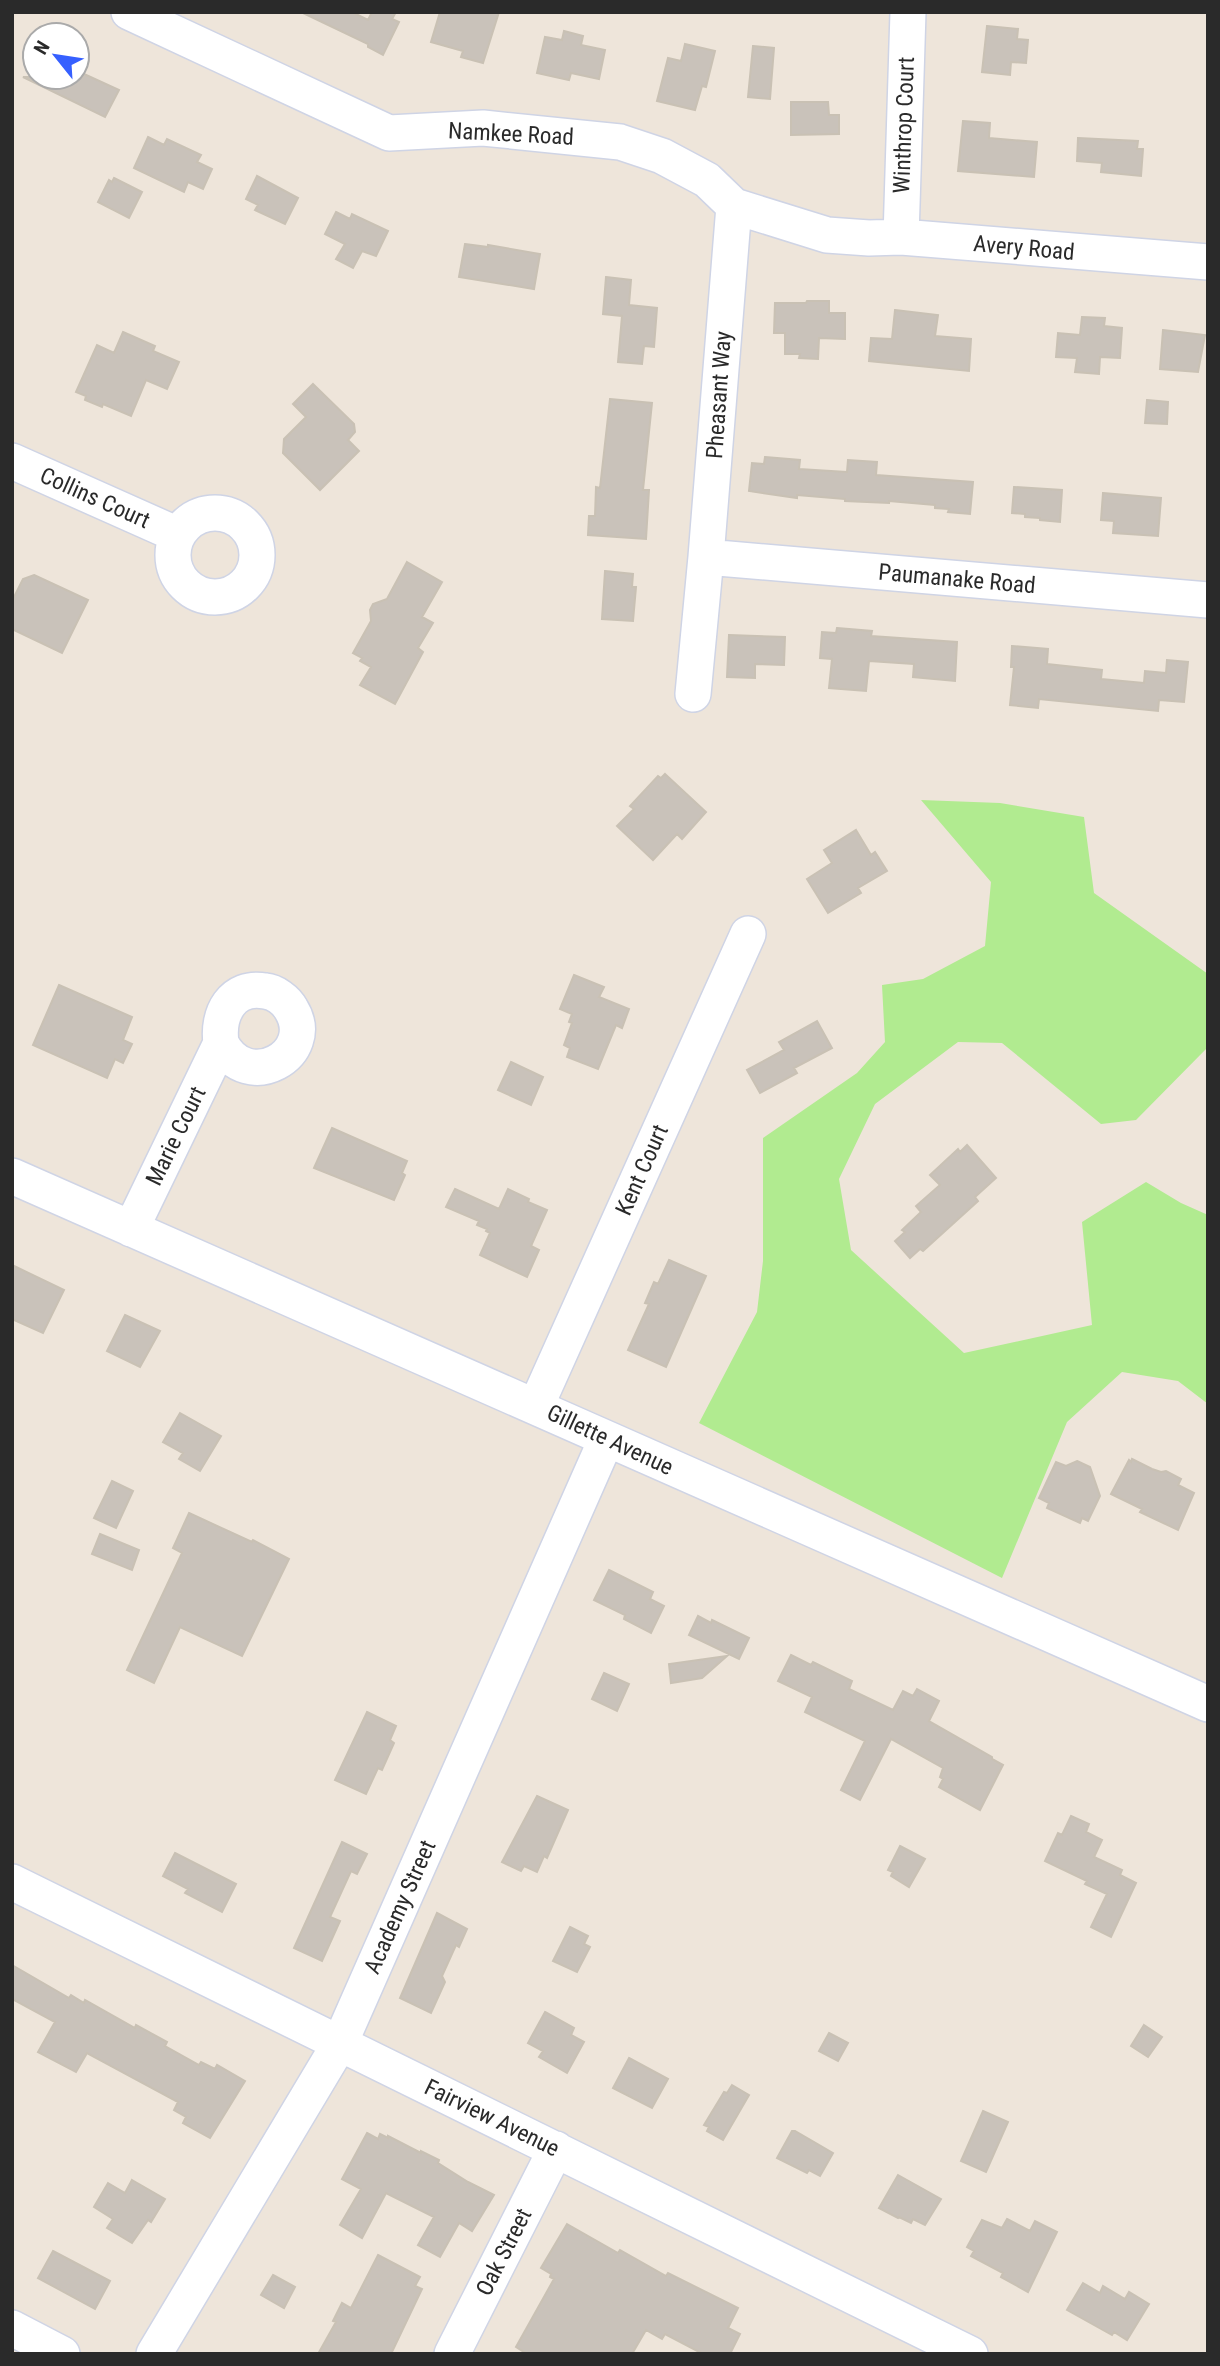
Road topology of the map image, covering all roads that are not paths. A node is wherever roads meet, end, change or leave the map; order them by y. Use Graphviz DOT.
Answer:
graph roads {
  1 [pos="129,12"];
  2 [pos="908,12"];
  3 [pos="734,206"];
  4 [pos="901,237"];
  5 [pos="1208,262"];
  6 [pos="12,461"];
  7 [pos="178,535"];
  8 [pos="706,557"];
  9 [pos="1208,600"];
  10 [pos="693,694"];
  11 [pos="748,934"];
  12 [pos="221,1043"];
  13 [pos="12,1176"];
  14 [pos="131,1229"];
  15 [pos="536,1406"];
  16 [pos="606,1440"];
  17 [pos="1208,1704"];
  18 [pos="12,1882"];
  19 [pos="340,2043"];
  20 [pos="556,2149"];
  21 [pos="12,2328"];
  22 [pos="62,2354"];
  23 [pos="154,2354"];
  24 [pos="453,2354"];
  25 [pos="970,2354"];
  1 -- 3 [label="street, Namkee Road"];
  2 -- 4 [label="street, Winthrop Court"];
  3 -- 4 [label="street, Avery Road"];
  3 -- 8 [label="street, Pheasant Way"];
  4 -- 5 [label="street, Avery Road"];
  6 -- 7 [label="street, Collins Court"];
  8 -- 9 [label="street, Paumanake Road"];
  8 -- 10 [label="street, Pheasant Way"];
  11 -- 15 [label="street, Kent Court"];
  12 -- 14 [label="street, Marie Court"];
  13 -- 14 [label="street, Gillette Avenue"];
  14 -- 15 [label="street, Gillette Avenue"];
  15 -- 16 [label="street, Gillette Avenue"];
  16 -- 17 [label="street, Gillette Avenue"];
  16 -- 19 [label="street, Academy Street"];
  18 -- 19 [label="street, Fairview Avenue"];
  19 -- 20 [label="street, Fairview Avenue"];
  19 -- 23 [label="street, Academy Street"];
  20 -- 24 [label="street, Oak Street"];
  20 -- 25 [label="street, Fairview Avenue"];
  21 -- 22 [label="street"];
}
